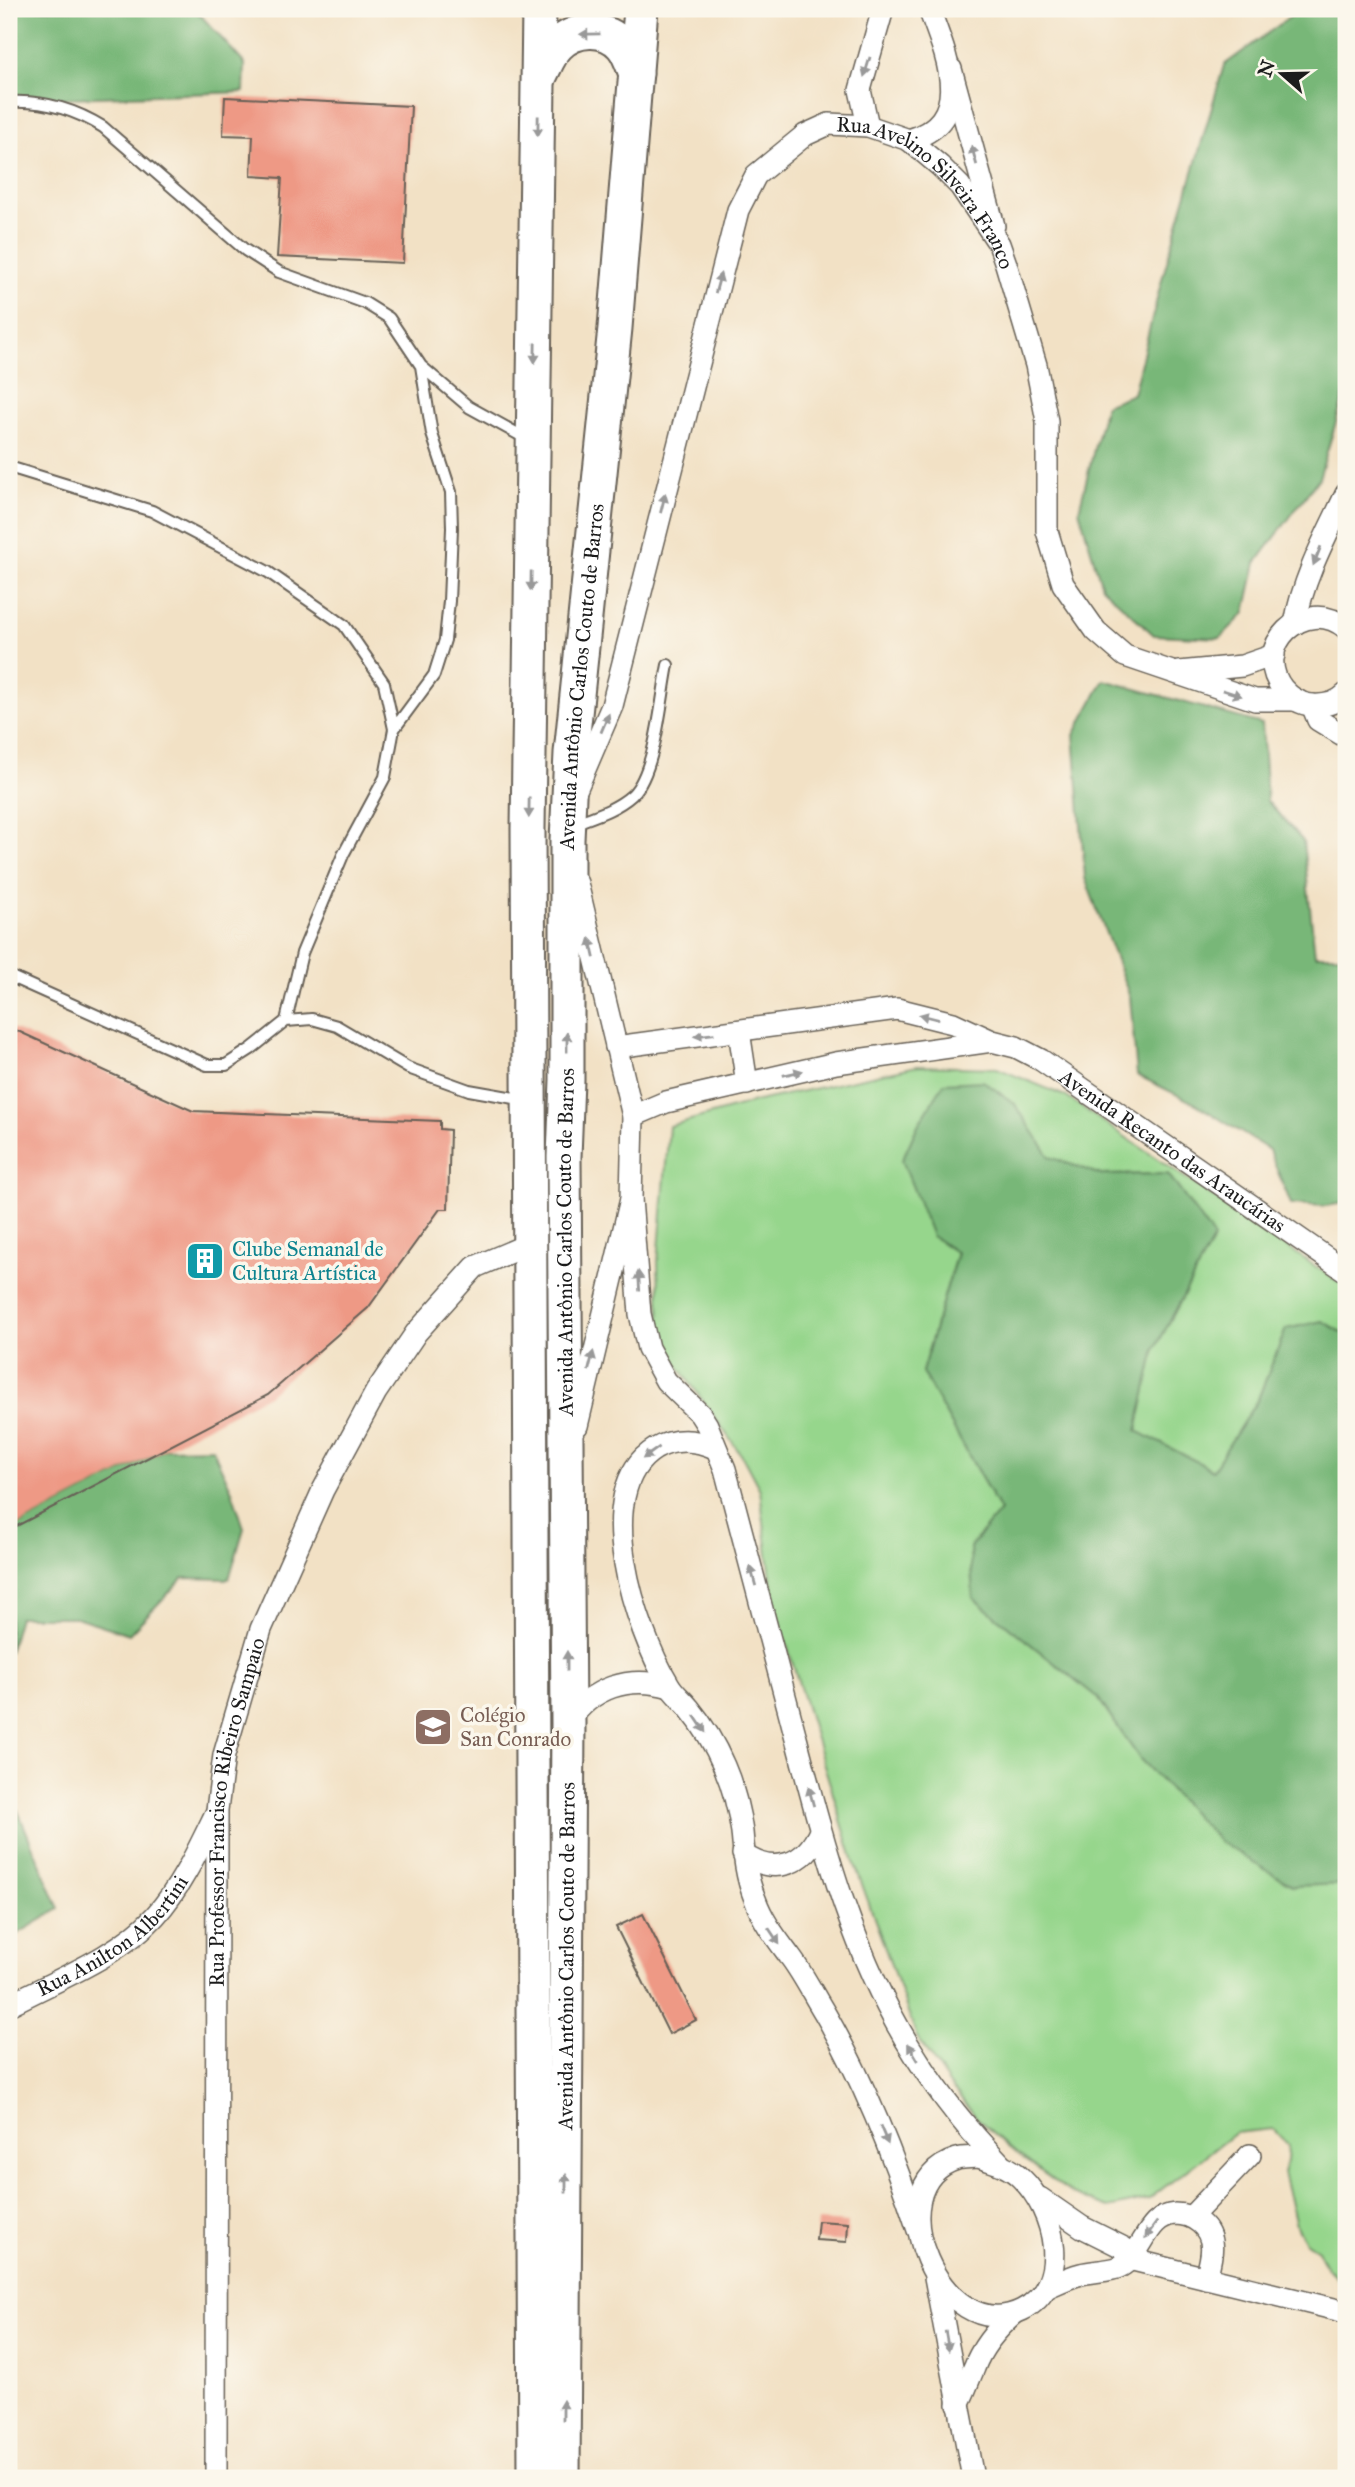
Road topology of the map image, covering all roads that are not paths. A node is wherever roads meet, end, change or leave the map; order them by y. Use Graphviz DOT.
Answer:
graph roads {
  1 [pos="539,9"];
  2 [pos="641,9"];
  3 [pos="883,9"];
  4 [pos="929,9"];
  5 [pos="951,69"];
  6 [pos="636,74"];
  7 [pos="539,78"];
  8 [pos="9,102"];
  9 [pos="868,126"];
  10 [pos="909,140"];
  11 [pos="999,244"];
  12 [pos="421,366"];
  13 [pos="533,442"];
  14 [pos="9,467"];
  15 [pos="1346,494"];
  16 [pos="1294,624"];
  17 [pos="1346,628"];
  18 [pos="1274,655"];
  19 [pos="668,665"];
  20 [pos="1170,672"];
  21 [pos="1346,694"];
  22 [pos="1304,703"];
  23 [pos="394,730"];
  24 [pos="1346,737"];
  25 [pos="568,825"];
  26 [pos="9,976"];
  27 [pos="286,1021"];
  28 [pos="739,1031"];
  29 [pos="992,1041"];
  30 [pos="616,1047"];
  31 [pos="747,1084"];
  32 [pos="528,1100"];
  33 [pos="633,1116"];
  34 [pos="631,1199"];
  35 [pos="528,1244"];
  36 [pos="1346,1271"];
  37 [pos="715,1448"];
  38 [pos="566,1476"];
  39 [pos="670,1687"];
  40 [pos="568,1723"];
  41 [pos="217,1810"];
  42 [pos="820,1831"];
  43 [pos="743,1854"];
  44 [pos="9,2005"];
  45 [pos="1250,2155"];
  46 [pos="1000,2163"];
  47 [pos="1036,2196"];
  48 [pos="1191,2217"];
  49 [pos="918,2230"];
  50 [pos="1129,2259"];
  51 [pos="935,2277"];
  52 [pos="1206,2278"];
  53 [pos="1046,2288"];
  54 [pos="1346,2312"];
  55 [pos="1014,2314"];
  56 [pos="958,2404"];
  57 [pos="216,2478"];
  58 [pos="535,2478"];
  59 [pos="563,2478"];
  60 [pos="973,2478"];
  1 -- 7 [label="main road, Avenida Antônio Carlos Couto de Barros"];
  2 -- 6 [label="main road, Avenida Antônio Carlos Couto de Barros"];
  3 -- 9 [label="street, one-way"];
  4 -- 5 [label="street"];
  5 -- 10 [label="street"];
  11 -- 5 [label="street, one-way"];
  6 -- 7 [label="main road, one-way"];
  6 -- 25 [label="main road, Avenida Antônio Carlos Couto de Barros"];
  7 -- 13 [label="main road, Avenida Antônio Carlos Couto de Barros, one-way"];
  8 -- 12 [label="lane"];
  9 -- 10 [label="street, Rua Avelino Silveira Franco"];
  25 -- 9 [label="street, Rua Avelino Silveira Franco, one-way"];
  10 -- 11 [label="street, Rua Avelino Silveira Franco"];
  11 -- 20 [label="street, Rua Avelino Silveira Franco"];
  12 -- 13 [label="lane"];
  12 -- 23 [label="lane"];
  13 -- 32 [label="main road, Avenida Antônio Carlos Couto de Barros, one-way"];
  14 -- 23 [label="lane"];
  15 -- 16 [label="street, one-way"];
  16 -- 17 [label="street"];
  16 -- 18 [label="street"];
  18 -- 20 [label="street, Rua Avelino Silveira Franco"];
  18 -- 22 [label="street"];
  19 -- 25 [label="lane"];
  20 -- 22 [label="street, Rua Avelino Silveira Franco, one-way"];
  21 -- 22 [label="street, Rua Avelino Silveira Franco"];
  22 -- 24 [label="street"];
  23 -- 27 [label="lane"];
  30 -- 25 [label="street, one-way"];
  38 -- 25 [label="main road, Avenida Antônio Carlos Couto de Barros, one-way"];
  26 -- 27 [label="lane"];
  27 -- 32 [label="lane"];
  29 -- 28 [label="street, Avenida Recanto das Araucárias, one-way"];
  28 -- 30 [label="street, Avenida Recanto das Araucárias, one-way"];
  28 -- 31 [label="street"];
  31 -- 29 [label="street, Avenida Recanto das Araucárias, one-way"];
  29 -- 36 [label="street, Avenida Recanto das Araucárias"];
  30 -- 33 [label="street"];
  31 -- 33 [label="street, Avenida Recanto das Araucárias"];
  32 -- 35 [label="main road, Avenida Antônio Carlos Couto de Barros"];
  33 -- 34 [label="street"];
  37 -- 34 [label="street, one-way"];
  38 -- 34 [label="street, one-way"];
  35 -- 41 [label="street, Rua Professor Francisco Ribeiro Sampaio"];
  35 -- 58 [label="main road, Avenida Antônio Carlos Couto de Barros"];
  37 -- 39 [label="street, one-way"];
  42 -- 37 [label="street, one-way"];
  40 -- 38 [label="main road, Avenida Antônio Carlos Couto de Barros, one-way"];
  39 -- 40 [label="street"];
  39 -- 43 [label="street, one-way"];
  59 -- 40 [label="main road, Avenida Antônio Carlos Couto de Barros, one-way"];
  41 -- 44 [label="street, Rua Anilton Albertini"];
  41 -- 57 [label="street, Rua Professor Francisco Ribeiro Sampaio"];
  42 -- 43 [label="street"];
  46 -- 42 [label="street, one-way"];
  43 -- 49 [label="street, one-way"];
  45 -- 48 [label="street"];
  46 -- 47 [label="street"];
  46 -- 49 [label="street"];
  47 -- 50 [label="street"];
  47 -- 53 [label="street"];
  48 -- 50 [label="street, one-way"];
  48 -- 52 [label="street"];
  49 -- 51 [label="street"];
  50 -- 52 [label="street"];
  50 -- 53 [label="street"];
  51 -- 55 [label="street"];
  51 -- 56 [label="street, one-way"];
  52 -- 54 [label="street"];
  53 -- 55 [label="street"];
  55 -- 56 [label="street"];
  56 -- 60 [label="street"];
}
